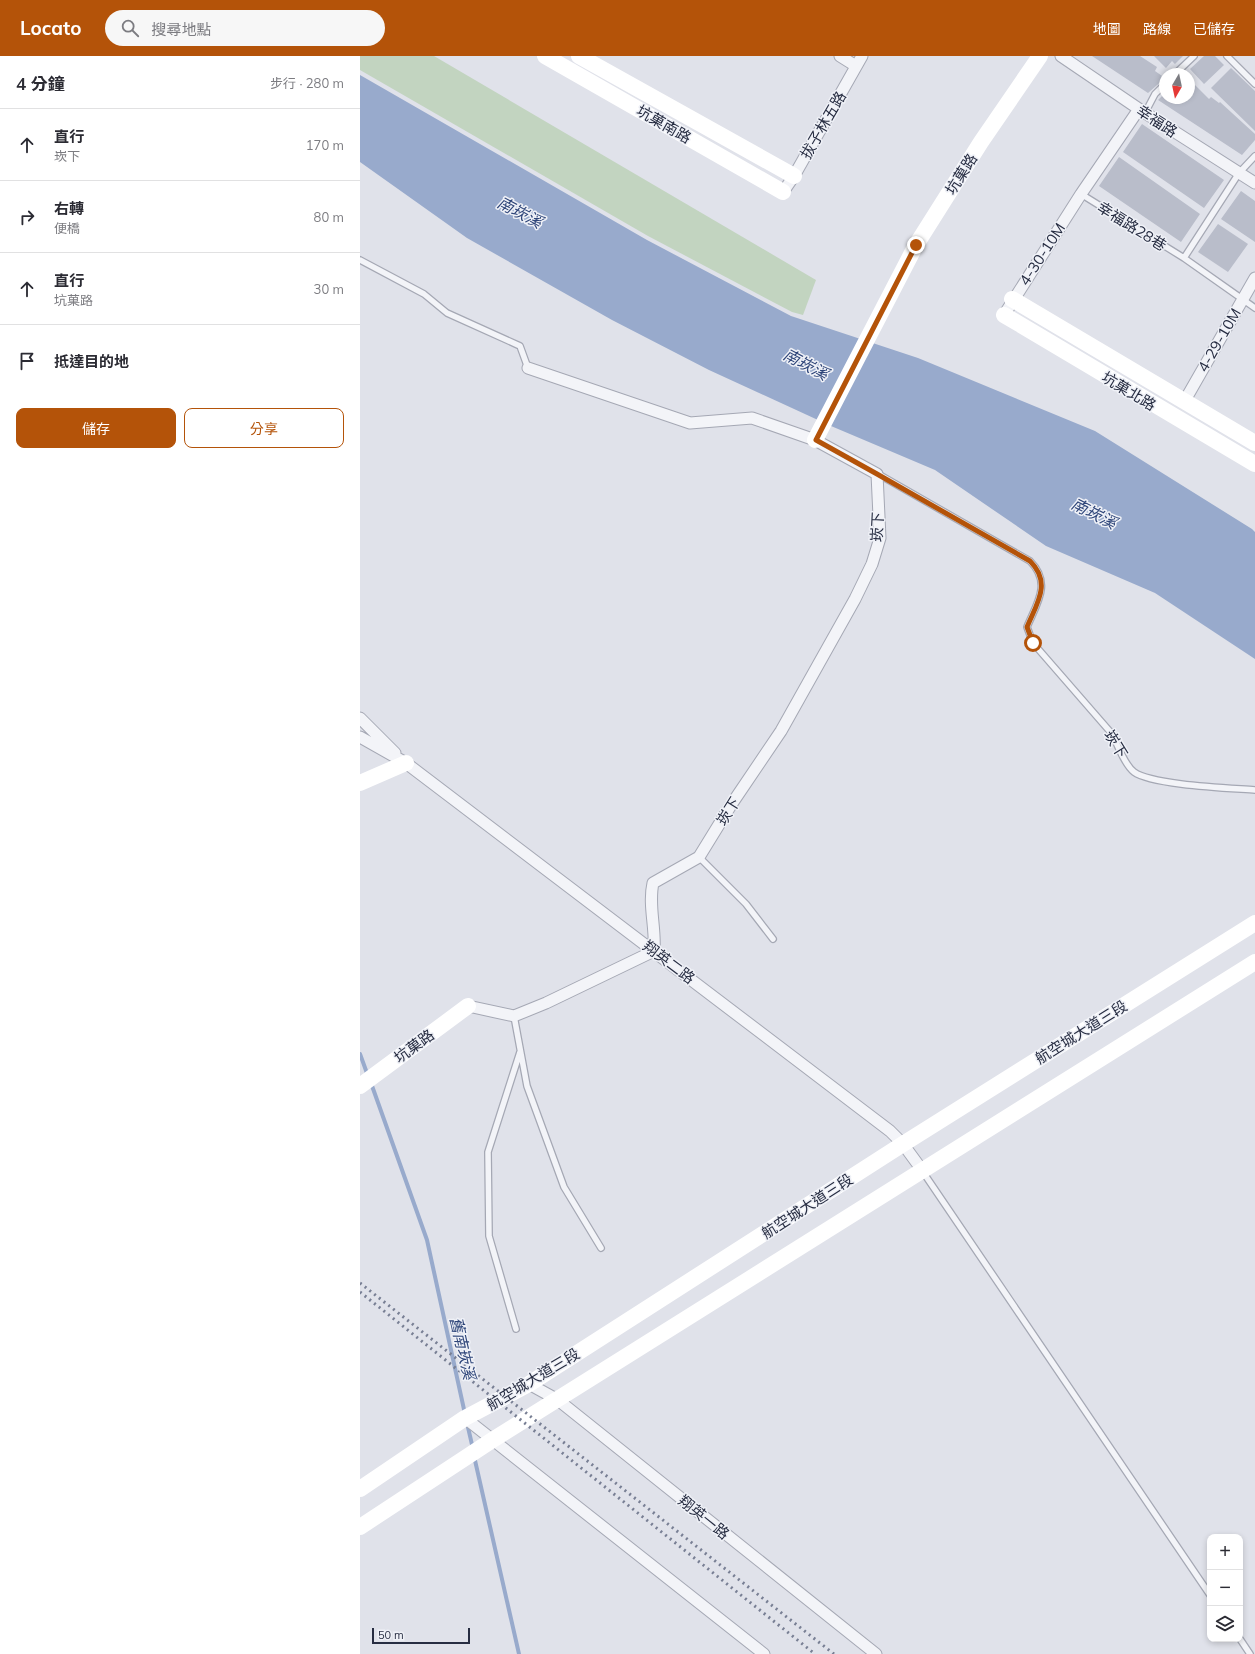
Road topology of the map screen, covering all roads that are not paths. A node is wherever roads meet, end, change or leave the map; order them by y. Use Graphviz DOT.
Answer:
graph roads {
  1 [pos="545,56"];
  2 [pos="579,56"];
  3 [pos="840,56"];
  4 [pos="1040,56"];
  5 [pos="1061,56"];
  6 [pos="1227,56"];
  7 [pos="1191,57"];
  8 [pos="859,61"];
  9 [pos="1181,68"];
  10 [pos="1255,84"];
  11 [pos="1159,90"];
  12 [pos="1142,111"];
  13 [pos="1255,156"];
  14 [pos="1239,173"];
  15 [pos="794,176"];
  16 [pos="1255,184"];
  17 [pos="783,192"];
  18 [pos="1081,194"];
  19 [pos="1184,258"];
  20 [pos="360,260"];
  21 [pos="1255,278"];
  22 [pos="1012,299"];
  23 [pos="1242,300"];
  24 [pos="1255,308"];
  25 [pos="1004,315"];
  26 [pos="528,368"];
  27 [pos="1184,402"];
  28 [pos="819,434"];
  29 [pos="1255,442"];
  30 [pos="1255,464"];
  31 [pos="877,474"];
  32 [pos="360,718"];
  33 [pos="360,737"];
  34 [pos="406,763"];
  35 [pos="360,784"];
  36 [pos="1255,790"];
  37 [pos="699,857"];
  38 [pos="1255,923"];
  39 [pos="773,939"];
  40 [pos="654,951"];
  41 [pos="1255,962"];
  42 [pos="468,1006"];
  43 [pos="514,1016"];
  44 [pos="520,1052"];
  45 [pos="360,1086"];
  46 [pos="903,1144"];
  47 [pos="922,1170"];
  48 [pos="601,1248"];
  49 [pos="516,1329"];
  50 [pos="529,1384"];
  51 [pos="558,1400"];
  52 [pos="465,1418"];
  53 [pos="494,1440"];
  54 [pos="360,1489"];
  55 [pos="360,1527"];
  56 [pos="1207,1591"];
  57 [pos="1242,1642"];
  58 [pos="764,1654"];
  59 [pos="876,1654"];
  60 [pos="1250,1654"];
  1 -- 17 [label="street, 坑菓南路"];
  2 -- 15 [label="street, 坑菓南路"];
  3 -- 8 [label="street"];
  4 -- 28 [label="street, 坑菓路"];
  5 -- 12 [label="street, 幸福路"];
  6 -- 10 [label="lane"];
  7 -- 9 [label="lane"];
  8 -- 15 [label="street, 拔子林五路"];
  11 -- 12 [label="lane"];
  12 -- 14 [label="street, 幸福路"];
  12 -- 18 [label="street, 幸福路28巷"];
  13 -- 14 [label="lane, 幸福路28巷"];
  14 -- 16 [label="street, 幸福路"];
  14 -- 19 [label="lane, 幸福路28巷"];
  15 -- 17 [label="street, 拔子林五路"];
  18 -- 19 [label="lane, 幸福路28巷"];
  18 -- 22 [label="street, 4-30-10M"];
  19 -- 23 [label="lane"];
  20 -- 26 [label="lane"];
  21 -- 23 [label="street, 4-29-10M"];
  22 -- 25 [label="street, 4-30-10M"];
  22 -- 27 [label="street, 坑菓北路"];
  23 -- 24 [label="lane"];
  23 -- 27 [label="street, 4-29-10M"];
  25 -- 30 [label="street, 坑菓北路"];
  26 -- 28 [label="street, 崁下"];
  27 -- 29 [label="street, 坑菓北路"];
  28 -- 31 [label="street, 崁下"];
  31 -- 36 [label="lane, 崁下"];
  31 -- 37 [label="street, 崁下"];
  32 -- 34 [label="street, 翔英二路"];
  33 -- 34 [label="street, 翔英二路"];
  34 -- 35 [label="street"];
  34 -- 40 [label="street, 翔英二路"];
  37 -- 39 [label="lane"];
  37 -- 40 [label="street, 崁下"];
  38 -- 46 [label="street, 航空城大道三段"];
  40 -- 43 [label="street"];
  40 -- 46 [label="street, 翔英二路"];
  41 -- 47 [label="street, 航空城大道三段"];
  42 -- 43 [label="street"];
  42 -- 45 [label="street, 坑菓路"];
  43 -- 44 [label="lane"];
  44 -- 48 [label="lane"];
  44 -- 49 [label="lane"];
  46 -- 47 [label="street, 翔英二路"];
  46 -- 50 [label="street, 航空城大道三段"];
  47 -- 51 [label="street, 航空城大道三段"];
  47 -- 56 [label="lane"];
  50 -- 51 [label="street, 翔英一路"];
  50 -- 52 [label="street, 航空城大道三段"];
  51 -- 53 [label="street, 航空城大道三段"];
  51 -- 59 [label="street, 翔英一路"];
  52 -- 53 [label="street"];
  52 -- 54 [label="street, 航空城大道三段"];
  53 -- 55 [label="street, 航空城大道三段"];
  53 -- 58 [label="street"];
  57 -- 60 [label="lane"];
}
